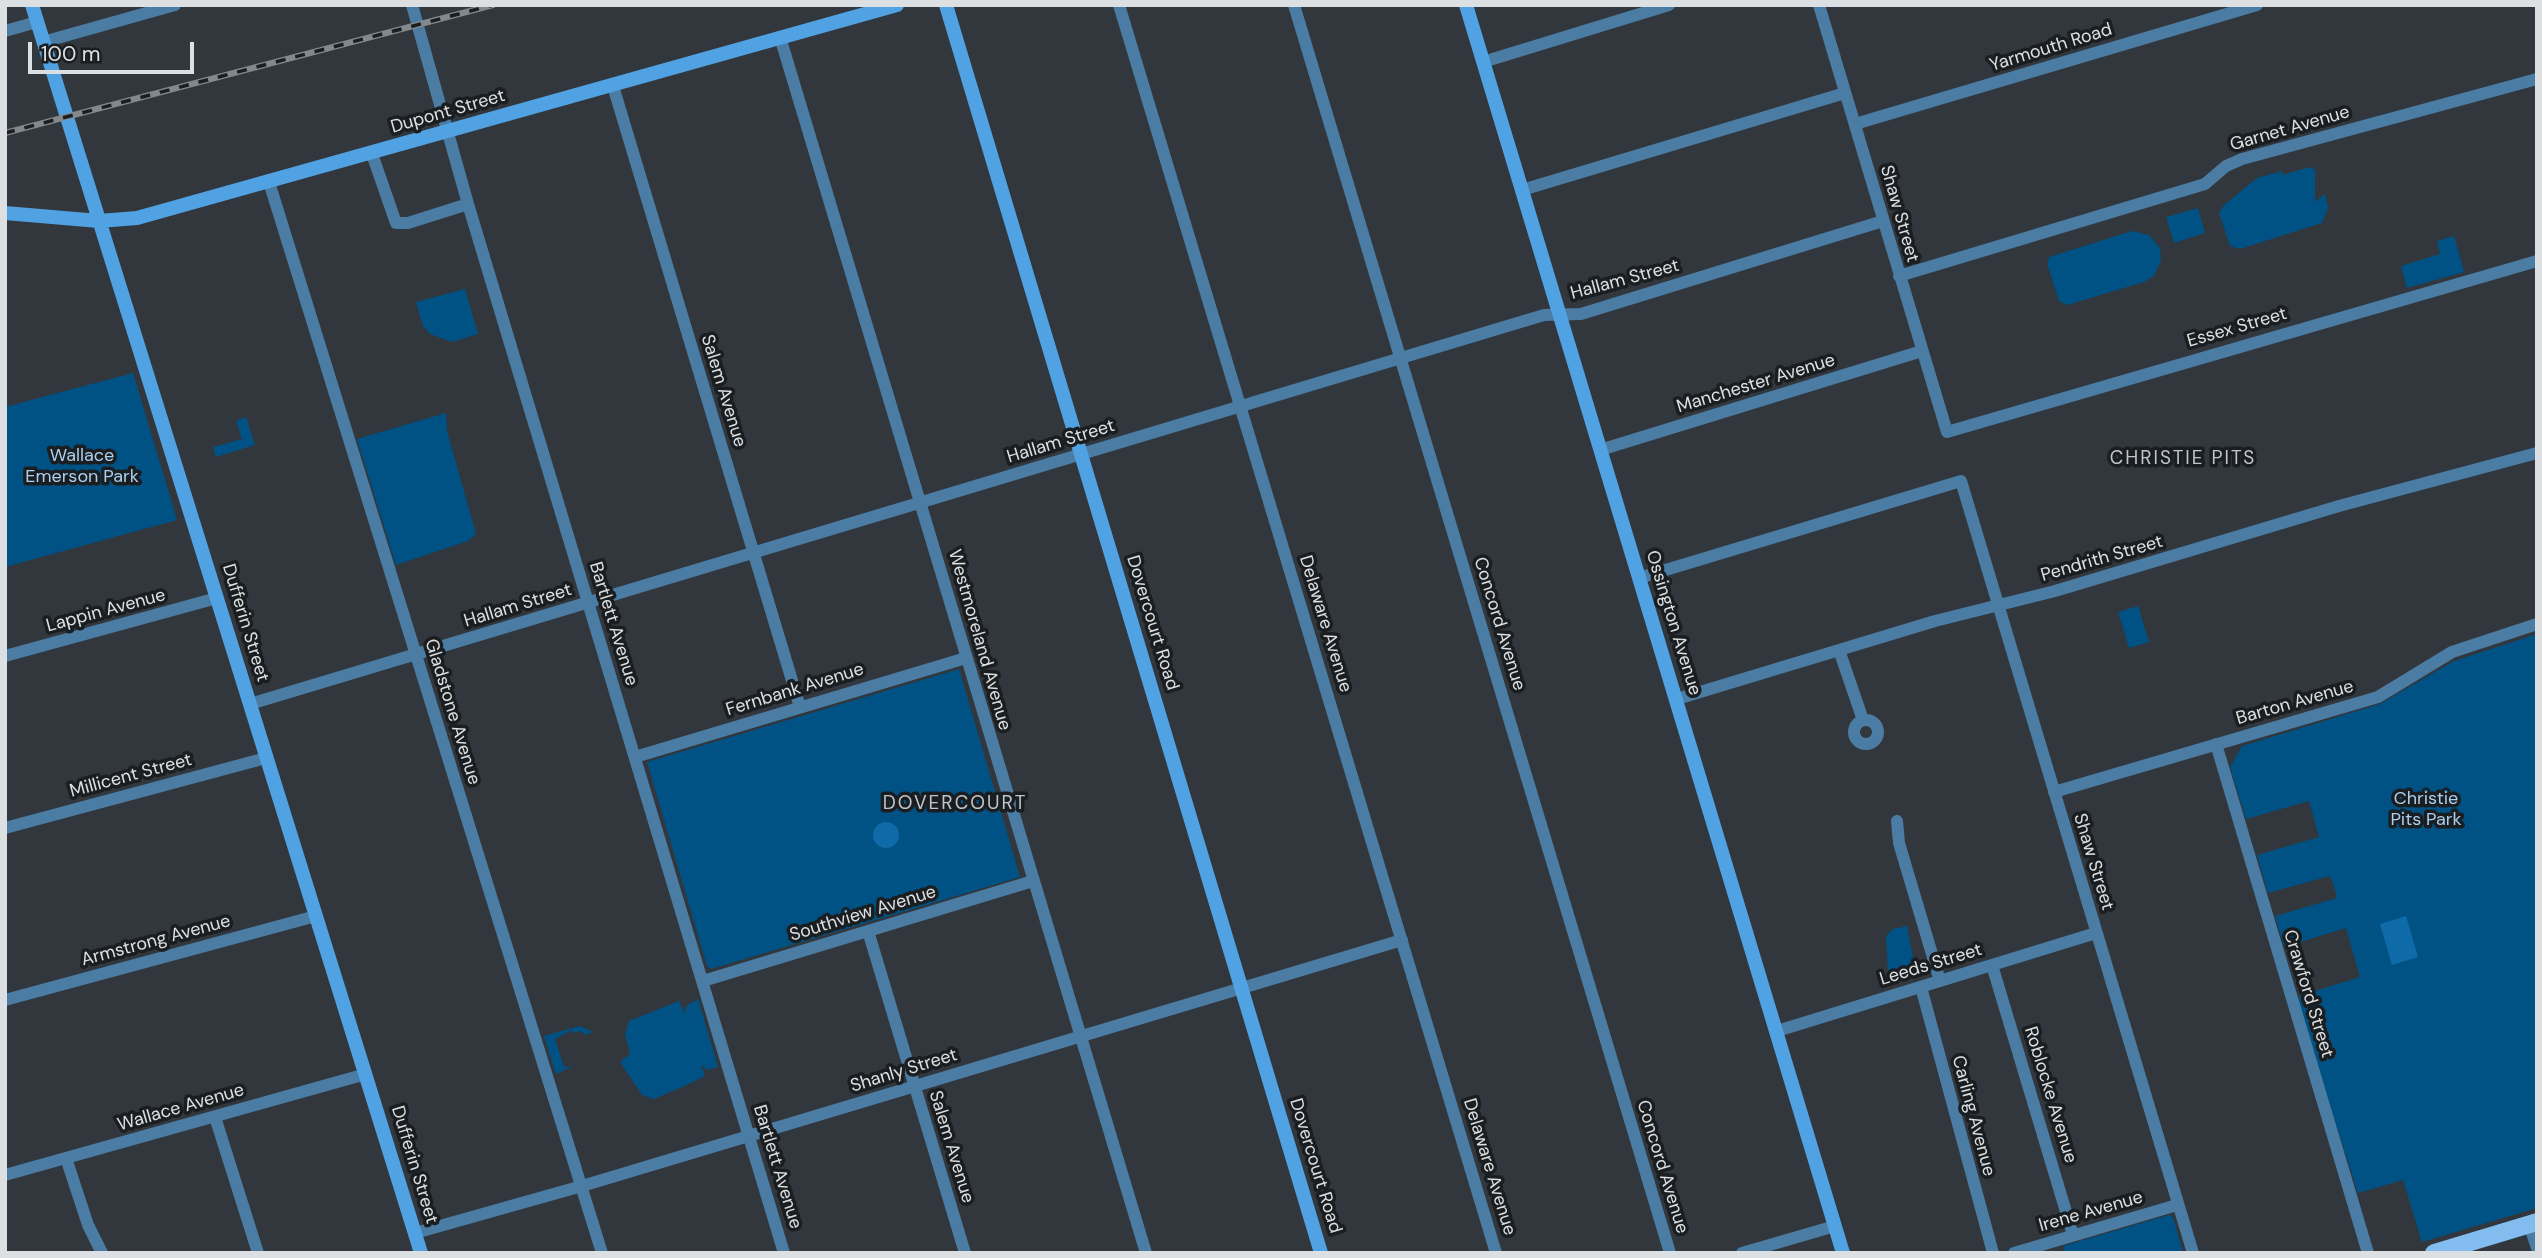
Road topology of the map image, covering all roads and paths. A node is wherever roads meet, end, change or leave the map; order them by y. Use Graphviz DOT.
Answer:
graph roads {
  1 [pos="32,5"];
  2 [pos="175,5"];
  3 [pos="412,5"];
  4 [pos="897,5"];
  5 [pos="946,5"];
  6 [pos="1119,5"];
  7 [pos="1294,5"];
  8 [pos="1466,5"];
  9 [pos="1669,5"];
  10 [pos="1819,5"];
  11 [pos="2258,5"];
  12 [pos="37,22"];
  13 [pos="5,31"];
  14 [pos="780,37"];
  15 [pos="43,42"];
  16 [pos="1483,62"];
  17 [pos="2537,79"];
  18 [pos="613,86"];
  19 [pos="1846,93"];
  20 [pos="1855,124"];
  21 [pos="448,132"];
  22 [pos="372,154"];
  23 [pos="269,182"];
  24 [pos="1522,190"];
  25 [pos="468,204"];
  26 [pos="5,213"];
  27 [pos="99,221"];
  28 [pos="1883,221"];
  29 [pos="2537,261"];
  30 [pos="1899,276"];
  31 [pos="1558,314"];
  32 [pos="1922,351"];
  33 [pos="1399,359"];
  34 [pos="1241,406"];
  35 [pos="1947,432"];
  36 [pos="1600,450"];
  37 [pos="2537,453"];
  38 [pos="1081,455"];
  39 [pos="920,503"];
  40 [pos="754,554"];
  41 [pos="1639,578"];
  42 [pos="216,598"];
  43 [pos="588,603"];
  44 [pos="1999,606"];
  45 [pos="2537,624"];
  46 [pos="1839,650"];
  47 [pos="415,654"];
  48 [pos="5,656"];
  49 [pos="965,657"];
  50 [pos="1677,699"];
  51 [pos="250,704"];
  52 [pos="800,707"];
  53 [pos="1863,720"];
  54 [pos="2216,744"];
  55 [pos="635,757"];
  56 [pos="266,758"];
  57 [pos="2054,792"];
  58 [pos="1897,821"];
  59 [pos="5,828"];
  60 [pos="1033,881"];
  61 [pos="316,916"];
  62 [pos="868,931"];
  63 [pos="2096,933"];
  64 [pos="1402,940"];
  65 [pos="1992,965"];
  66 [pos="703,981"];
  67 [pos="1940,981"];
  68 [pos="1921,987"];
  69 [pos="1241,988"];
  70 [pos="5,1000"];
  71 [pos="1777,1031"];
  72 [pos="1080,1036"];
  73 [pos="366,1074"];
  74 [pos="915,1086"];
  75 [pos="215,1117"];
  76 [pos="749,1136"];
  77 [pos="66,1158"];
  78 [pos="5,1175"];
  79 [pos="582,1186"];
  80 [pos="2177,1205"];
  81 [pos="2533,1223"];
  82 [pos="1835,1226"];
  83 [pos="415,1233"];
  84 [pos="2073,1235"];
  85 [pos="2537,1248"];
  86 [pos="102,1253"];
  87 [pos="258,1253"];
  88 [pos="421,1253"];
  89 [pos="602,1253"];
  90 [pos="784,1253"];
  91 [pos="965,1253"];
  92 [pos="1146,1253"];
  93 [pos="1321,1253"];
  94 [pos="1496,1253"];
  95 [pos="1670,1253"];
  96 [pos="1742,1253"];
  97 [pos="1843,1253"];
  98 [pos="1993,1253"];
  99 [pos="2014,1253"];
  100 [pos="2193,1253"];
  101 [pos="2368,1253"];
  102 [pos="2434,1253"];
  1 -- 12 [label="street, Dufferin Street"];
  2 -- 15 [label="street"];
  3 -- 21 [label="street, Bartlett Avenue"];
  4 -- 14 [label="street, Dupont Street"];
  5 -- 38 [label="street, Dovercourt Road"];
  6 -- 34 [label="street, Delaware Avenue"];
  7 -- 33 [label="street, Concord Avenue"];
  8 -- 16 [label="street, Ossington Avenue"];
  9 -- 16 [label="street"];
  10 -- 19 [label="street, Shaw Street"];
  11 -- 20 [label="street, Yarmouth Road"];
  12 -- 13 [label="street"];
  12 -- 15 [label="street, Dufferin Street"];
  14 -- 18 [label="street, Dupont Street"];
  14 -- 39 [label="street, Westmoreland Avenue"];
  15 -- 27 [label="street, Dufferin Street"];
  16 -- 24 [label="street, Ossington Avenue"];
  17 -- 30 [label="street, Garnet Avenue"];
  18 -- 21 [label="street, Dupont Street"];
  18 -- 40 [label="street, Salem Avenue"];
  19 -- 20 [label="street, Shaw Street"];
  19 -- 24 [label="street"];
  20 -- 28 [label="street, Shaw Street"];
  21 -- 22 [label="street, Dupont Street"];
  21 -- 25 [label="street, Bartlett Avenue"];
  22 -- 23 [label="street, Dupont Street"];
  22 -- 25 [label="street"];
  23 -- 27 [label="street, Dupont Street"];
  23 -- 47 [label="street, Gladstone Avenue"];
  24 -- 31 [label="street, Ossington Avenue"];
  25 -- 43 [label="street, Bartlett Avenue"];
  26 -- 27 [label="street, Dupont Street"];
  27 -- 42 [label="street, Dufferin Street"];
  28 -- 30 [label="street, Shaw Street"];
  28 -- 31 [label="street, Hallam Street"];
  29 -- 35 [label="street, Essex Street"];
  30 -- 32 [label="street, Shaw Street"];
  31 -- 33 [label="street, Hallam Street"];
  31 -- 36 [label="street, Ossington Avenue"];
  32 -- 35 [label="street, Shaw Street"];
  32 -- 36 [label="street, Manchester Avenue"];
  33 -- 34 [label="street, Hallam Street"];
  33 -- 95 [label="street, Concord Avenue"];
  34 -- 38 [label="street, Hallam Street"];
  34 -- 64 [label="street, Delaware Avenue"];
  36 -- 41 [label="street, Ossington Avenue"];
  37 -- 44 [label="street, Pendrith Street"];
  38 -- 39 [label="street, Hallam Street"];
  38 -- 69 [label="street, Dovercourt Road"];
  39 -- 40 [label="street, Hallam Street"];
  39 -- 49 [label="street, Westmoreland Avenue"];
  40 -- 43 [label="street, Hallam Street"];
  40 -- 52 [label="street, Salem Avenue"];
  41 -- 44 [label="street, Shaw Street"];
  41 -- 50 [label="street, Ossington Avenue"];
  42 -- 48 [label="street, Lappin Avenue"];
  42 -- 51 [label="street, Dufferin Street"];
  43 -- 47 [label="street, Hallam Street"];
  43 -- 55 [label="street, Bartlett Avenue"];
  44 -- 46 [label="street, Pendrith Street"];
  44 -- 57 [label="street, Shaw Street"];
  45 -- 54 [label="street, Barton Avenue"];
  46 -- 50 [label="street, Pendrith Street"];
  46 -- 53 [label="street"];
  47 -- 51 [label="street, Hallam Street"];
  47 -- 79 [label="street, Gladstone Avenue"];
  49 -- 52 [label="street, Fernbank Avenue"];
  49 -- 60 [label="street, Westmoreland Avenue"];
  50 -- 71 [label="street, Ossington Avenue"];
  51 -- 56 [label="street, Dufferin Street"];
  52 -- 55 [label="street, Fernbank Avenue"];
  54 -- 57 [label="street, Barton Avenue"];
  54 -- 101 [label="street, Crawford Street"];
  55 -- 66 [label="street, Bartlett Avenue"];
  56 -- 59 [label="street, Millicent Street"];
  56 -- 61 [label="street, Dufferin Street"];
  57 -- 63 [label="street, Shaw Street"];
  58 -- 67 [label="street"];
  60 -- 62 [label="street, Southview Avenue"];
  60 -- 72 [label="street, Westmoreland Avenue"];
  61 -- 70 [label="street, Armstrong Avenue"];
  61 -- 73 [label="street, Dufferin Street"];
  62 -- 66 [label="street, Southview Avenue"];
  62 -- 74 [label="street, Salem Avenue"];
  63 -- 65 [label="street, Leeds Street"];
  63 -- 80 [label="street, Shaw Street"];
  64 -- 69 [label="street, Shanly Street"];
  64 -- 94 [label="street, Delaware Avenue"];
  65 -- 67 [label="street, Leeds Street"];
  65 -- 84 [label="street, Roblocke Avenue"];
  66 -- 76 [label="street, Bartlett Avenue"];
  67 -- 68 [label="street, Leeds Street"];
  68 -- 71 [label="street, Leeds Street"];
  68 -- 98 [label="street, Carling Avenue"];
  69 -- 72 [label="street, Shanly Street"];
  69 -- 93 [label="street, Dovercourt Road"];
  71 -- 82 [label="street, Ossington Avenue"];
  72 -- 74 [label="street, Shanly Street"];
  72 -- 92 [label="street, Westmoreland Avenue"];
  73 -- 75 [label="street, Wallace Avenue"];
  73 -- 83 [label="street, Dufferin Street"];
  74 -- 76 [label="street, Shanly Street"];
  74 -- 91 [label="street, Salem Avenue"];
  75 -- 77 [label="street, Wallace Avenue"];
  75 -- 87 [label="street"];
  76 -- 79 [label="street, Shanly Street"];
  76 -- 90 [label="street, Bartlett Avenue"];
  77 -- 78 [label="street, Wallace Avenue"];
  77 -- 86 [label="street"];
  79 -- 83 [label="street, Shanly Street"];
  79 -- 89 [label="street, Gladstone Avenue"];
  80 -- 84 [label="street, Irene Avenue"];
  80 -- 100 [label="street, Shaw Street"];
  81 -- 85 [label="street"];
  81 -- 102 [label="main road"];
  82 -- 96 [label="street"];
  82 -- 97 [label="street, Ossington Avenue"];
  83 -- 88 [label="street, Dufferin Street"];
  84 -- 99 [label="street, Irene Avenue"];
}
